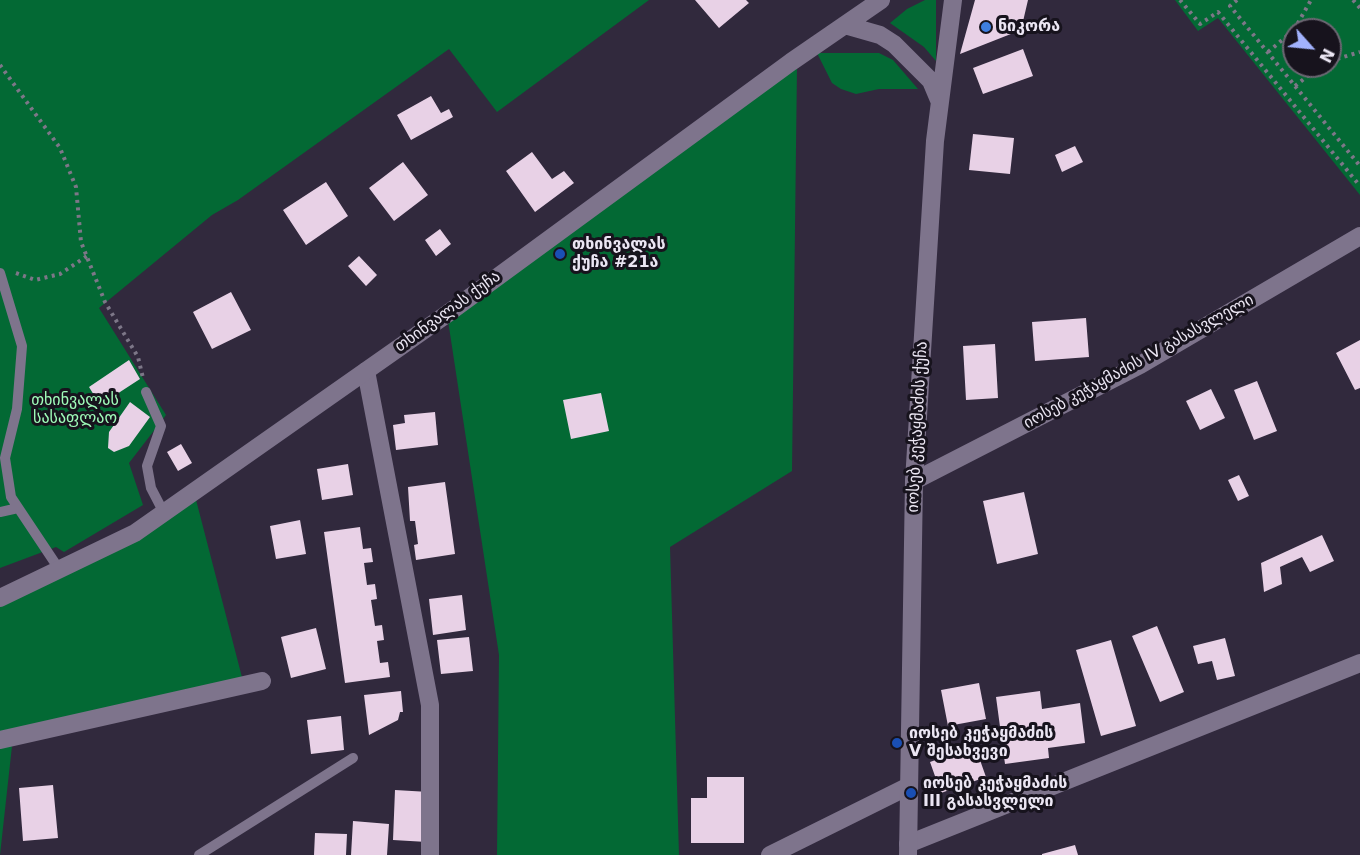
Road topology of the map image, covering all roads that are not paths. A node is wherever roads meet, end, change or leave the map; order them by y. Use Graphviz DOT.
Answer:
graph roads {
  1 [pos="881,0"];
  2 [pos="953,0"];
  3 [pos="845,25"];
  4 [pos="939,100"];
  5 [pos="1360,236"];
  6 [pos="0,274"];
  7 [pos="366,371"];
  8 [pos="146,392"];
  9 [pos="914,481"];
  10 [pos="18,508"];
  11 [pos="0,512"];
  12 [pos="164,513"];
  13 [pos="59,569"];
  14 [pos="0,598"];
  15 [pos="1360,663"];
  16 [pos="262,681"];
  17 [pos="0,740"];
  18 [pos="353,758"];
  19 [pos="909,786"];
  20 [pos="908,850"];
  21 [pos="199,855"];
  22 [pos="430,855"];
  23 [pos="770,855"];
  1 -- 3 [label="street, თხინვალას ქუჩა"];
  2 -- 4 [label="street, იოსებ კეჭაყმაძის ქუჩა"];
  3 -- 4 [label="street"];
  3 -- 7 [label="street, თხინვალას ქუჩა"];
  4 -- 9 [label="street, იოსებ კეჭაყმაძის ქუჩა"];
  5 -- 9 [label="street, იოსებ კეჭაყმაძის IV გასასვლელი"];
  6 -- 10 [label="lane"];
  7 -- 12 [label="street, თხინვალას ქუჩა"];
  7 -- 22 [label="street"];
  8 -- 12 [label="lane"];
  9 -- 19 [label="street, იოსებ კეჭაყმაძის ქუჩა"];
  10 -- 11 [label="lane"];
  10 -- 13 [label="lane"];
  12 -- 13 [label="street, თხინვალას ქუჩა"];
  13 -- 14 [label="street, თხინვალას ქუჩა"];
  15 -- 20 [label="street"];
  16 -- 17 [label="street"];
  18 -- 21 [label="lane"];
  19 -- 20 [label="street, იოსებ კეჭაყმაძის ქუჩა"];
  19 -- 23 [label="street"];
}
